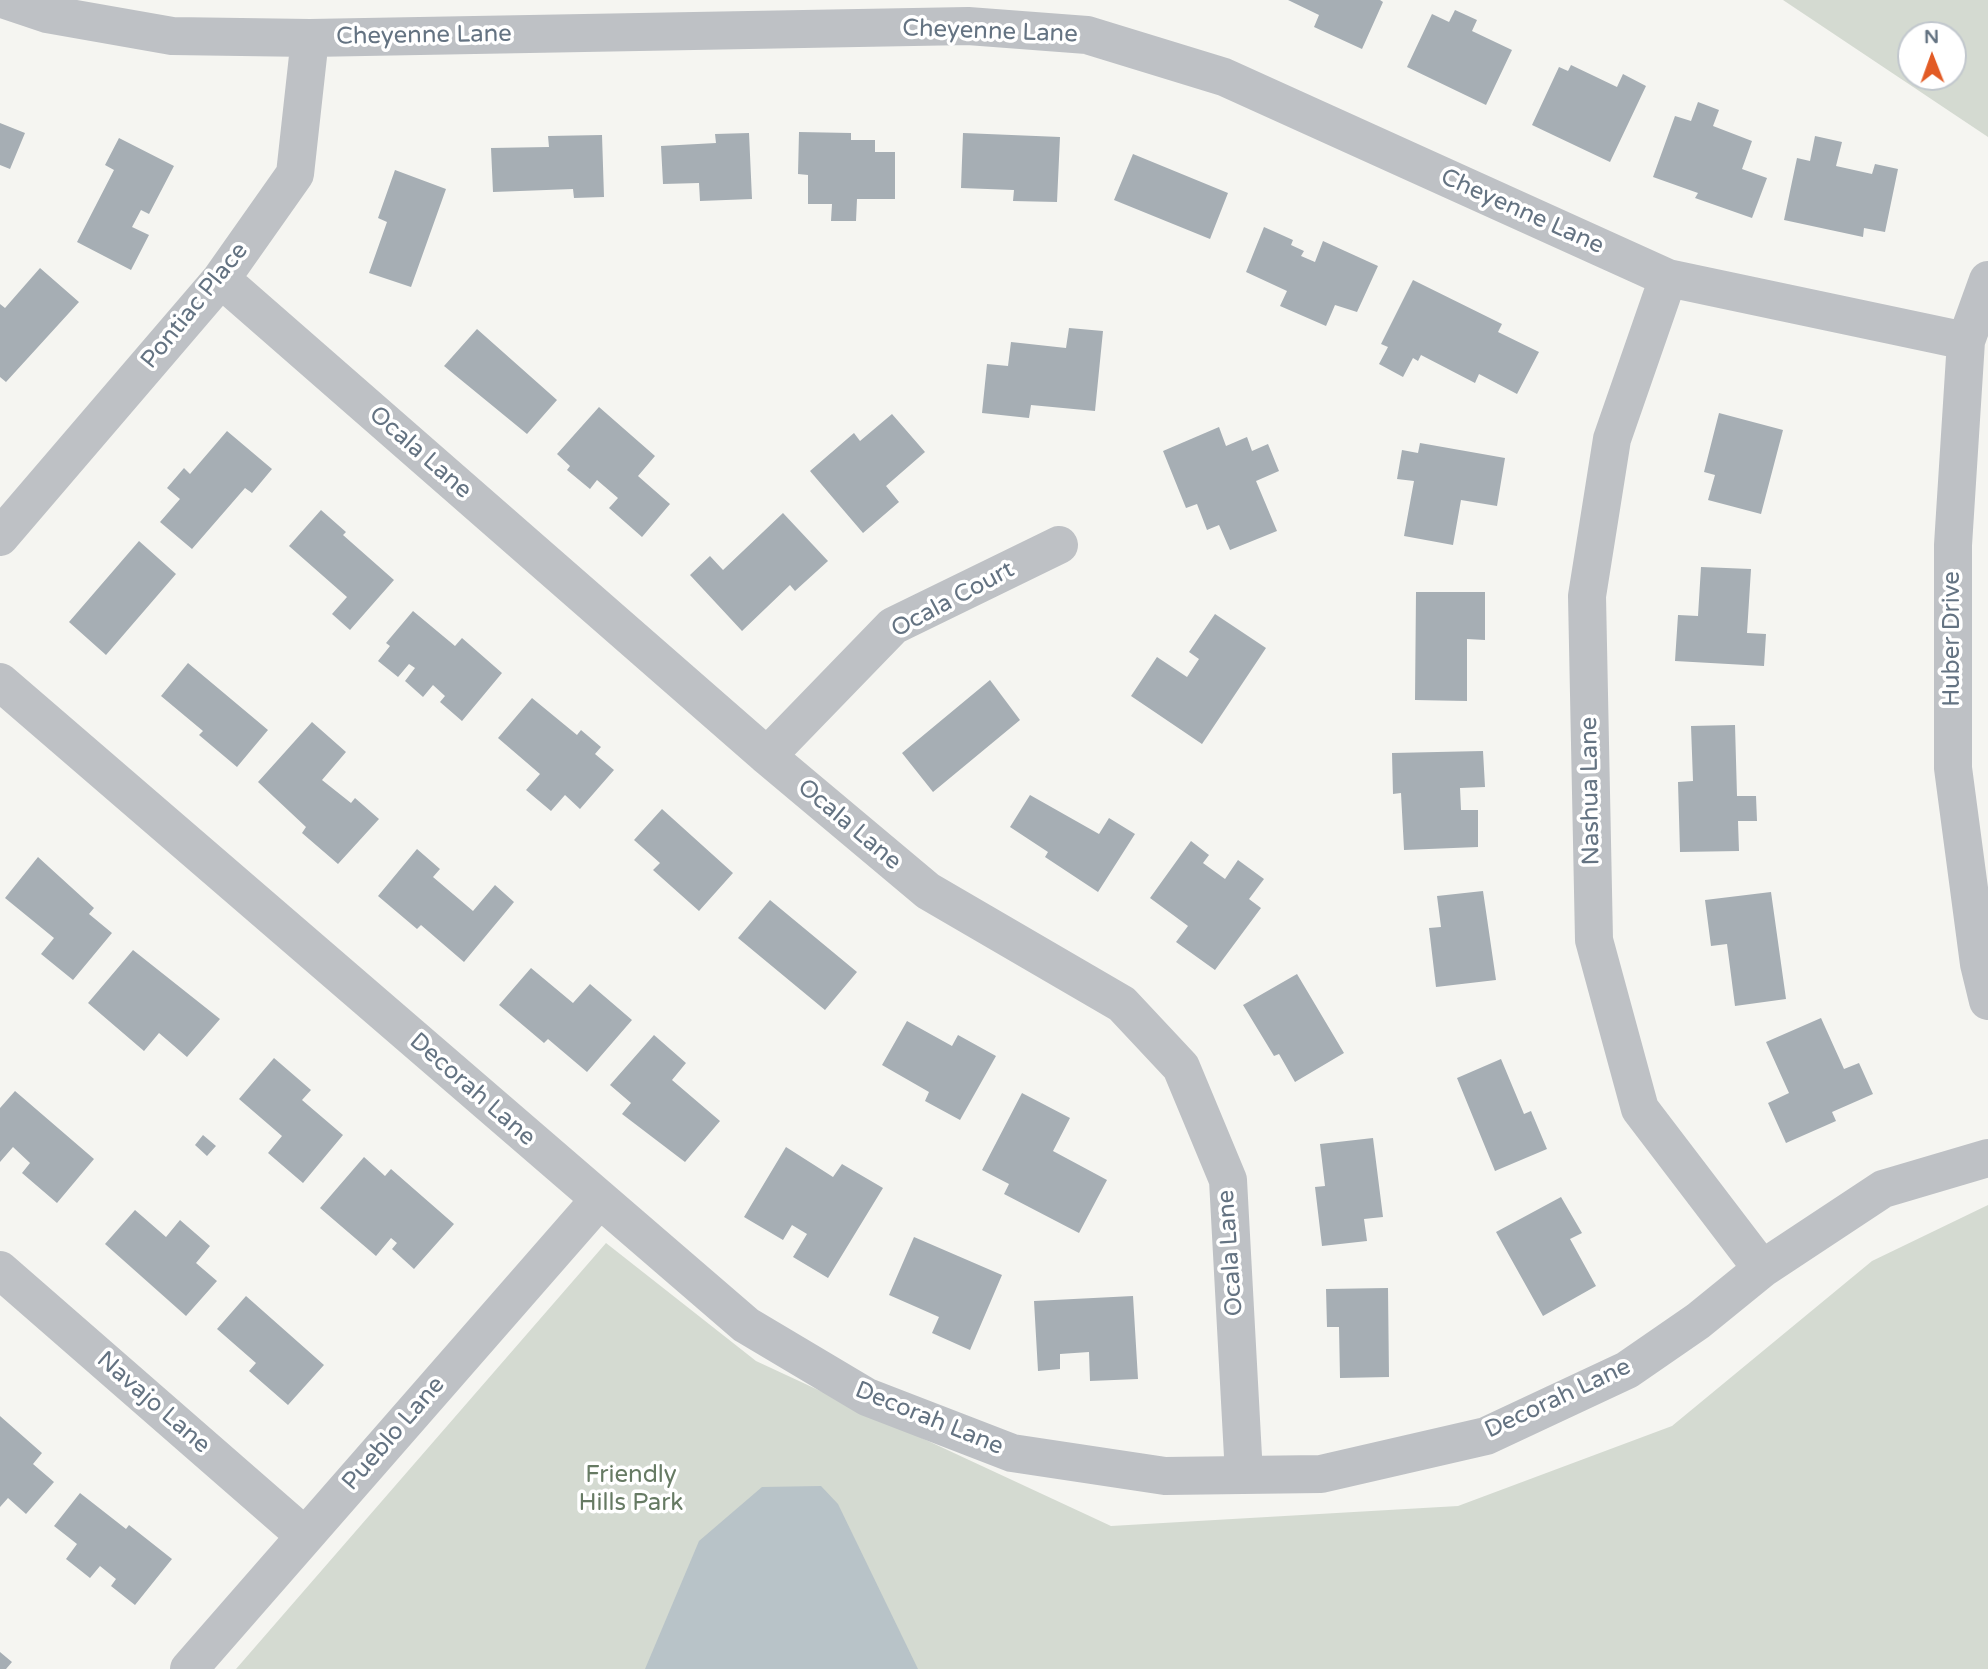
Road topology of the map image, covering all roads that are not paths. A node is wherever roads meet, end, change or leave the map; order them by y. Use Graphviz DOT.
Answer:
graph roads {
  1 [pos="5,0"];
  2 [pos="310,38"];
  3 [pos="1668,278"];
  4 [pos="221,279"];
  5 [pos="1988,280"];
  6 [pos="1966,341"];
  7 [pos="0,537"];
  8 [pos="1059,545"];
  9 [pos="0,682"];
  10 [pos="767,755"];
  11 [pos="1988,1001"];
  12 [pos="1988,1158"];
  13 [pos="599,1200"];
  14 [pos="1762,1269"];
  15 [pos="0,1270"];
  16 [pos="1244,1475"];
  17 [pos="305,1536"];
  18 [pos="189,1669"];
  1 -- 2 [label="street, Cheyenne Lane"];
  2 -- 3 [label="street, Cheyenne Lane"];
  2 -- 4 [label="street, Pontiac Place"];
  3 -- 6 [label="street, Cheyenne Lane"];
  3 -- 14 [label="street, Nashua Lane"];
  4 -- 7 [label="street, Pontiac Place"];
  4 -- 10 [label="street, Ocala Lane"];
  5 -- 6 [label="street, Huber Drive"];
  6 -- 11 [label="street, Huber Drive"];
  8 -- 10 [label="street, Ocala Court"];
  9 -- 13 [label="street, Decorah Lane"];
  10 -- 16 [label="street, Ocala Lane"];
  12 -- 14 [label="street, Decorah Lane"];
  13 -- 16 [label="street, Decorah Lane"];
  13 -- 17 [label="street, Pueblo Lane"];
  14 -- 16 [label="street, Decorah Lane"];
  15 -- 17 [label="street, Navajo Lane"];
  17 -- 18 [label="street, Pueblo Lane"];
}
